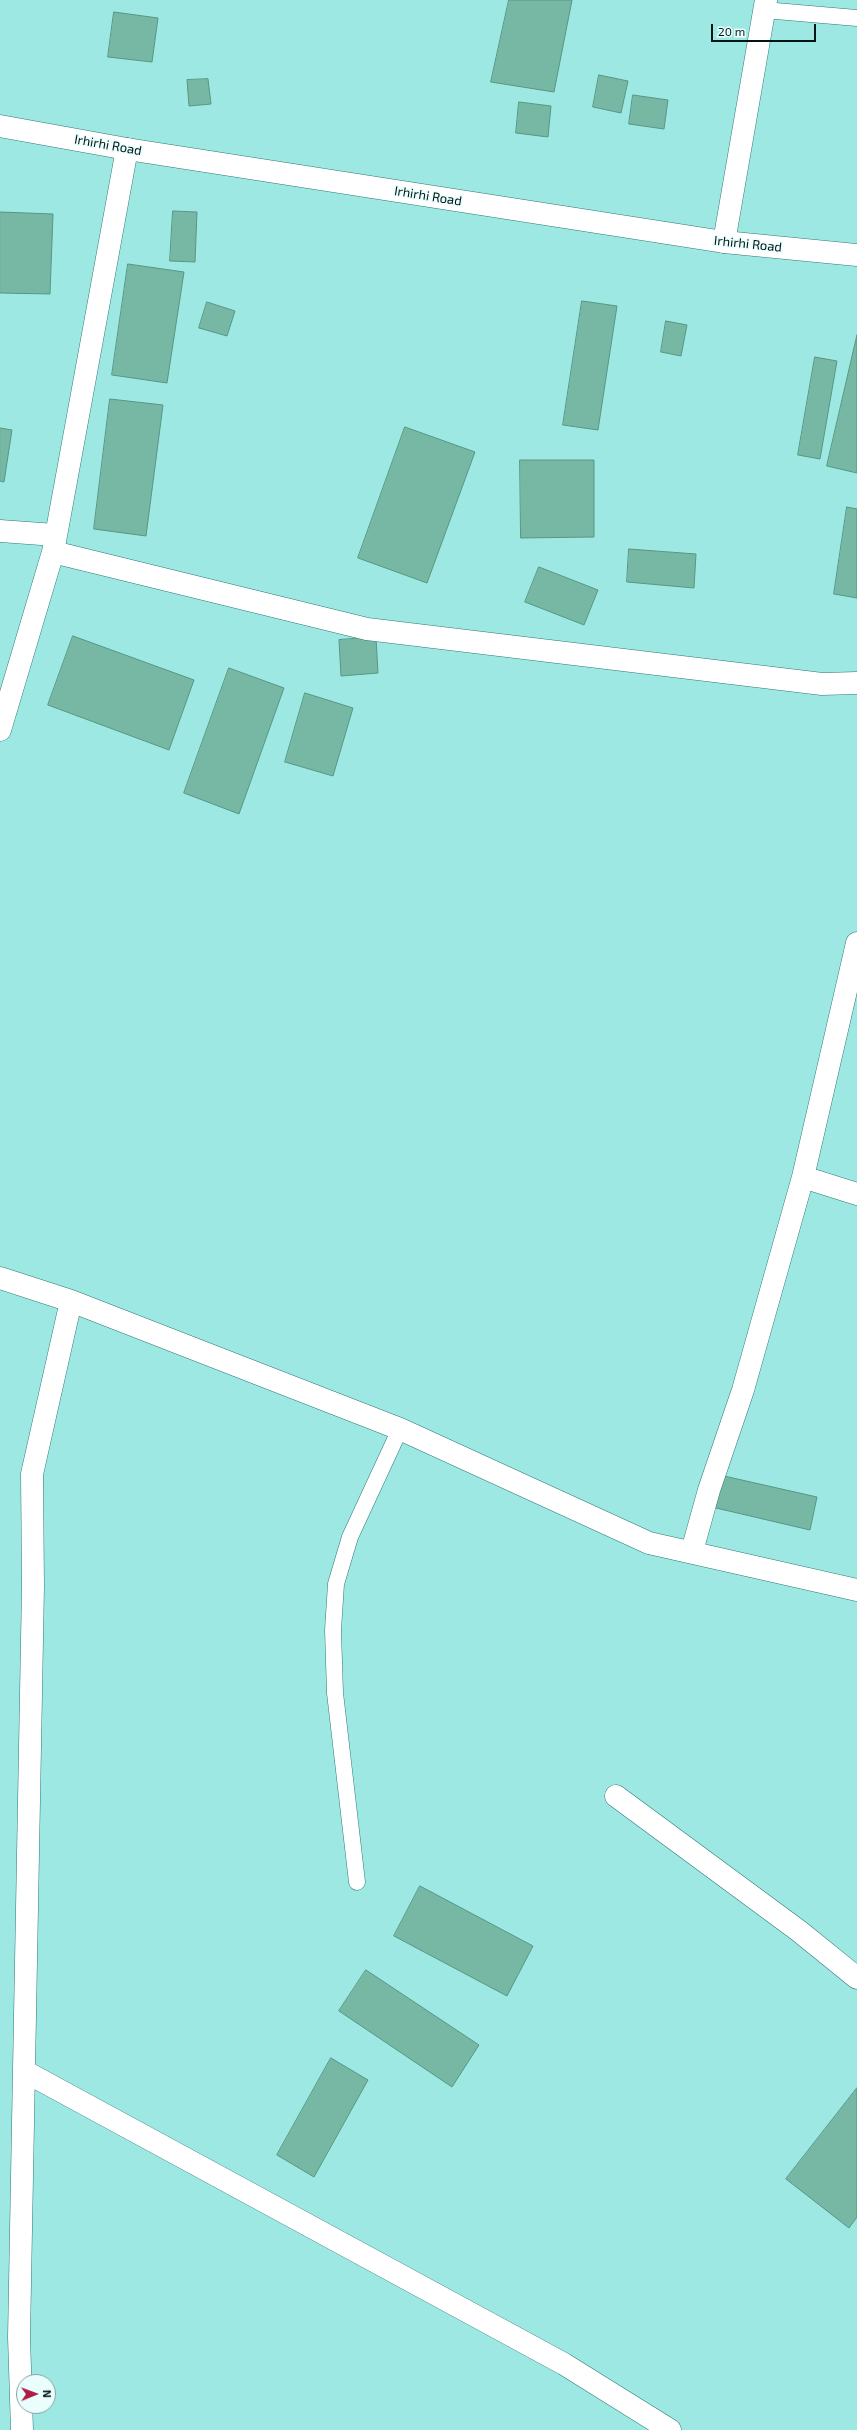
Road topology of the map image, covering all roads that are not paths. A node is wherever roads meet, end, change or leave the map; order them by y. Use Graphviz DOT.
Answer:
graph roads {
  1 [pos="765,5"];
  2 [pos="857,18"];
  3 [pos="0,126"];
  4 [pos="127,149"];
  5 [pos="724,242"];
  6 [pos="857,255"];
  7 [pos="0,531"];
  8 [pos="54,543"];
  9 [pos="857,683"];
  10 [pos="0,730"];
  11 [pos="857,943"];
  12 [pos="803,1177"];
  13 [pos="857,1194"];
  14 [pos="0,1278"];
  15 [pos="71,1301"];
  16 [pos="400,1429"];
  17 [pos="692,1551"];
  18 [pos="857,1590"];
  19 [pos="616,1796"];
  20 [pos="357,1882"];
  21 [pos="857,1978"];
  22 [pos="24,2071"];
  23 [pos="22,2430"];
  24 [pos="670,2430"];
  1 -- 2 [label="lane"];
  1 -- 5 [label="street"];
  3 -- 4 [label="street, Irhirhi Road"];
  4 -- 5 [label="street, Irhirhi Road"];
  4 -- 8 [label="street"];
  5 -- 6 [label="street, Irhirhi Road"];
  7 -- 8 [label="street"];
  8 -- 9 [label="street"];
  8 -- 10 [label="street"];
  11 -- 12 [label="street"];
  12 -- 13 [label="street"];
  12 -- 17 [label="street"];
  14 -- 15 [label="street"];
  15 -- 16 [label="street"];
  15 -- 22 [label="street"];
  16 -- 17 [label="street"];
  16 -- 20 [label="lane"];
  17 -- 18 [label="street"];
  19 -- 21 [label="street"];
  22 -- 23 [label="street"];
  22 -- 24 [label="street"];
}
